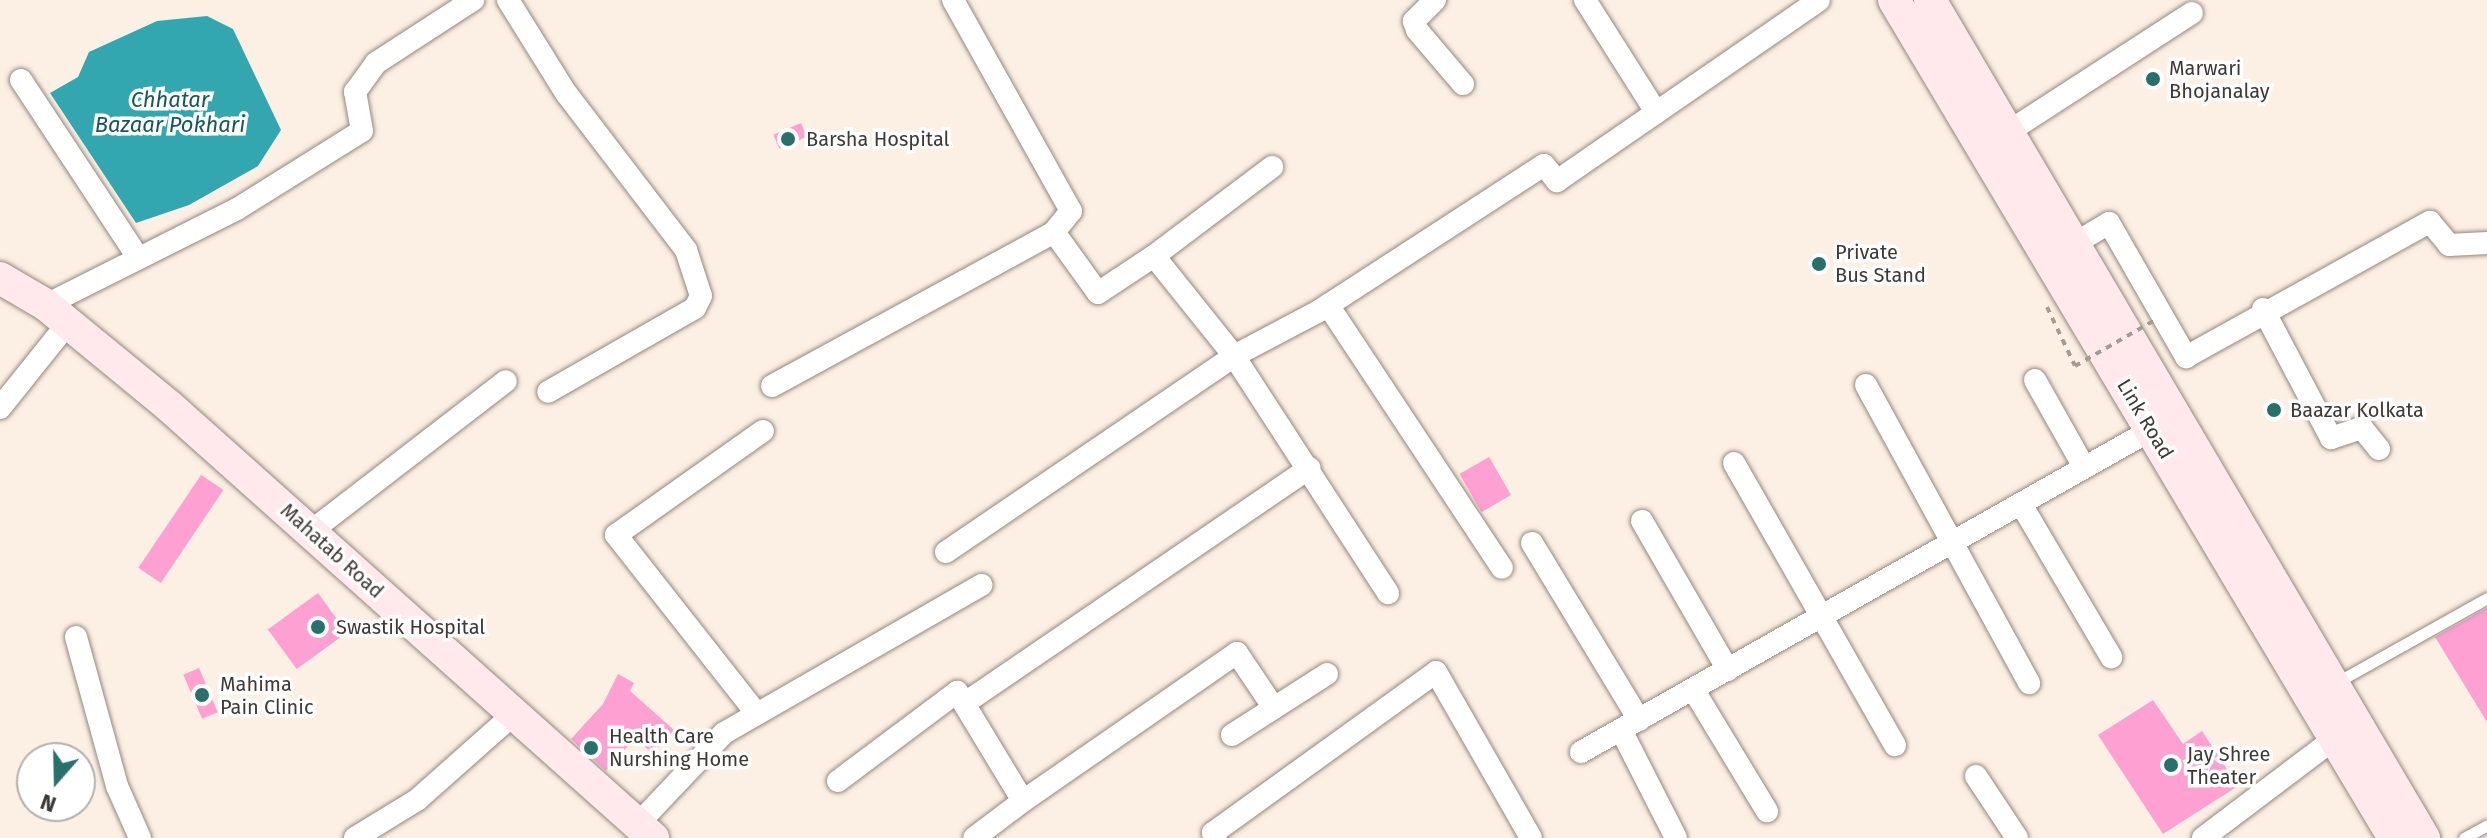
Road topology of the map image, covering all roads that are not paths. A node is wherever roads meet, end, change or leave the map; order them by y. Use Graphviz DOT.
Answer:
graph roads {
  1 [pos="473,0"];
  2 [pos="508,0"];
  3 [pos="953,0"];
  4 [pos="1435,0"];
  5 [pos="1585,0"];
  6 [pos="1819,0"];
  7 [pos="1894,0"];
  8 [pos="1930,0"];
  9 [pos="2192,13"];
  10 [pos="21,80"];
  11 [pos="1463,84"];
  12 [pos="1656,112"];
  13 [pos="2008,132"];
  14 [pos="1272,167"];
  15 [pos="1054,232"];
  16 [pos="2487,243"];
  17 [pos="2074,244"];
  18 [pos="137,256"];
  19 [pos="1154,256"];
  20 [pos="0,278"];
  21 [pos="1328,305"];
  22 [pos="2263,309"];
  23 [pos="57,314"];
  24 [pos="1234,356"];
  25 [pos="2035,380"];
  26 [pos="506,381"];
  27 [pos="1866,385"];
  28 [pos="772,386"];
  29 [pos="548,392"];
  30 [pos="0,408"];
  31 [pos="2151,430"];
  32 [pos="763,431"];
  33 [pos="2379,449"];
  34 [pos="1734,463"];
  35 [pos="2084,467"];
  36 [pos="1310,468"];
  37 [pos="2021,504"];
  38 [pos="1642,521"];
  39 [pos="310,532"];
  40 [pos="1532,543"];
  41 [pos="1952,543"];
  42 [pos="946,552"];
  43 [pos="1502,568"];
  44 [pos="981,585"];
  45 [pos="1388,593"];
  46 [pos="2487,598"];
  47 [pos="1823,615"];
  48 [pos="76,637"];
  49 [pos="2111,657"];
  50 [pos="1728,670"];
  51 [pos="1327,674"];
  52 [pos="2029,683"];
  53 [pos="2332,684"];
  54 [pos="1693,689"];
  55 [pos="965,703"];
  56 [pos="1274,708"];
  57 [pos="514,714"];
  58 [pos="757,714"];
  59 [pos="1630,725"];
  60 [pos="1232,735"];
  61 [pos="2335,738"];
  62 [pos="1895,745"];
  63 [pos="1581,752"];
  64 [pos="1976,776"];
  65 [pos="838,781"];
  66 [pos="1023,801"];
  67 [pos="1767,811"];
  68 [pos="2487,825"];
  69 [pos="646,831"];
  70 [pos="140,838"];
  71 [pos="355,838"];
  72 [pos="974,838"];
  73 [pos="1216,838"];
  74 [pos="1531,838"];
  75 [pos="1676,838"];
  76 [pos="2017,838"];
  77 [pos="2203,838"];
  78 [pos="2394,838"];
  79 [pos="2424,838"];
  80 [pos="2464,838"];
  1 -- 18 [label="street"];
  2 -- 29 [label="street"];
  3 -- 15 [label="street"];
  4 -- 11 [label="street"];
  5 -- 12 [label="street"];
  6 -- 12 [label="street"];
  7 -- 31 [label="main road, Link Road"];
  8 -- 13 [label="main road, Link Road"];
  9 -- 13 [label="street"];
  10 -- 18 [label="street"];
  12 -- 21 [label="street"];
  13 -- 17 [label="main road, Link Road"];
  14 -- 19 [label="street"];
  15 -- 19 [label="street"];
  15 -- 28 [label="street"];
  16 -- 22 [label="street"];
  17 -- 22 [label="street"];
  17 -- 53 [label="main road, Link Road"];
  18 -- 23 [label="street"];
  19 -- 24 [label="street"];
  20 -- 23 [label="main road, Mahatab Road"];
  21 -- 24 [label="street"];
  21 -- 43 [label="street"];
  22 -- 33 [label="street"];
  23 -- 30 [label="street"];
  23 -- 39 [label="main road, Mahatab Road"];
  24 -- 36 [label="street"];
  24 -- 42 [label="street"];
  25 -- 35 [label="street"];
  26 -- 39 [label="street"];
  27 -- 41 [label="street"];
  31 -- 35 [label="street"];
  31 -- 61 [label="main road, Link Road"];
  32 -- 58 [label="street"];
  34 -- 47 [label="street"];
  35 -- 37 [label="street"];
  36 -- 45 [label="street"];
  36 -- 55 [label="street"];
  37 -- 41 [label="street"];
  37 -- 49 [label="street"];
  38 -- 50 [label="street"];
  39 -- 57 [label="main road, Mahatab Road"];
  40 -- 59 [label="street"];
  41 -- 47 [label="street"];
  41 -- 52 [label="street"];
  44 -- 58 [label="street"];
  46 -- 53 [label="lane"];
  47 -- 50 [label="street"];
  47 -- 62 [label="street"];
  48 -- 70 [label="street"];
  50 -- 54 [label="street"];
  51 -- 56 [label="street"];
  53 -- 79 [label="main road, Link Road"];
  54 -- 59 [label="street"];
  54 -- 67 [label="street"];
  55 -- 65 [label="street"];
  55 -- 66 [label="street"];
  56 -- 60 [label="street"];
  56 -- 66 [label="street"];
  57 -- 69 [label="main road, Mahatab Road"];
  57 -- 71 [label="street"];
  58 -- 69 [label="street"];
  59 -- 63 [label="street"];
  59 -- 75 [label="street"];
  61 -- 77 [label="street"];
  61 -- 78 [label="main road, Link Road"];
  64 -- 76 [label="street"];
  66 -- 72 [label="street"];
  68 -- 80 [label="lane"];
  73 -- 74 [label="street"];
}
